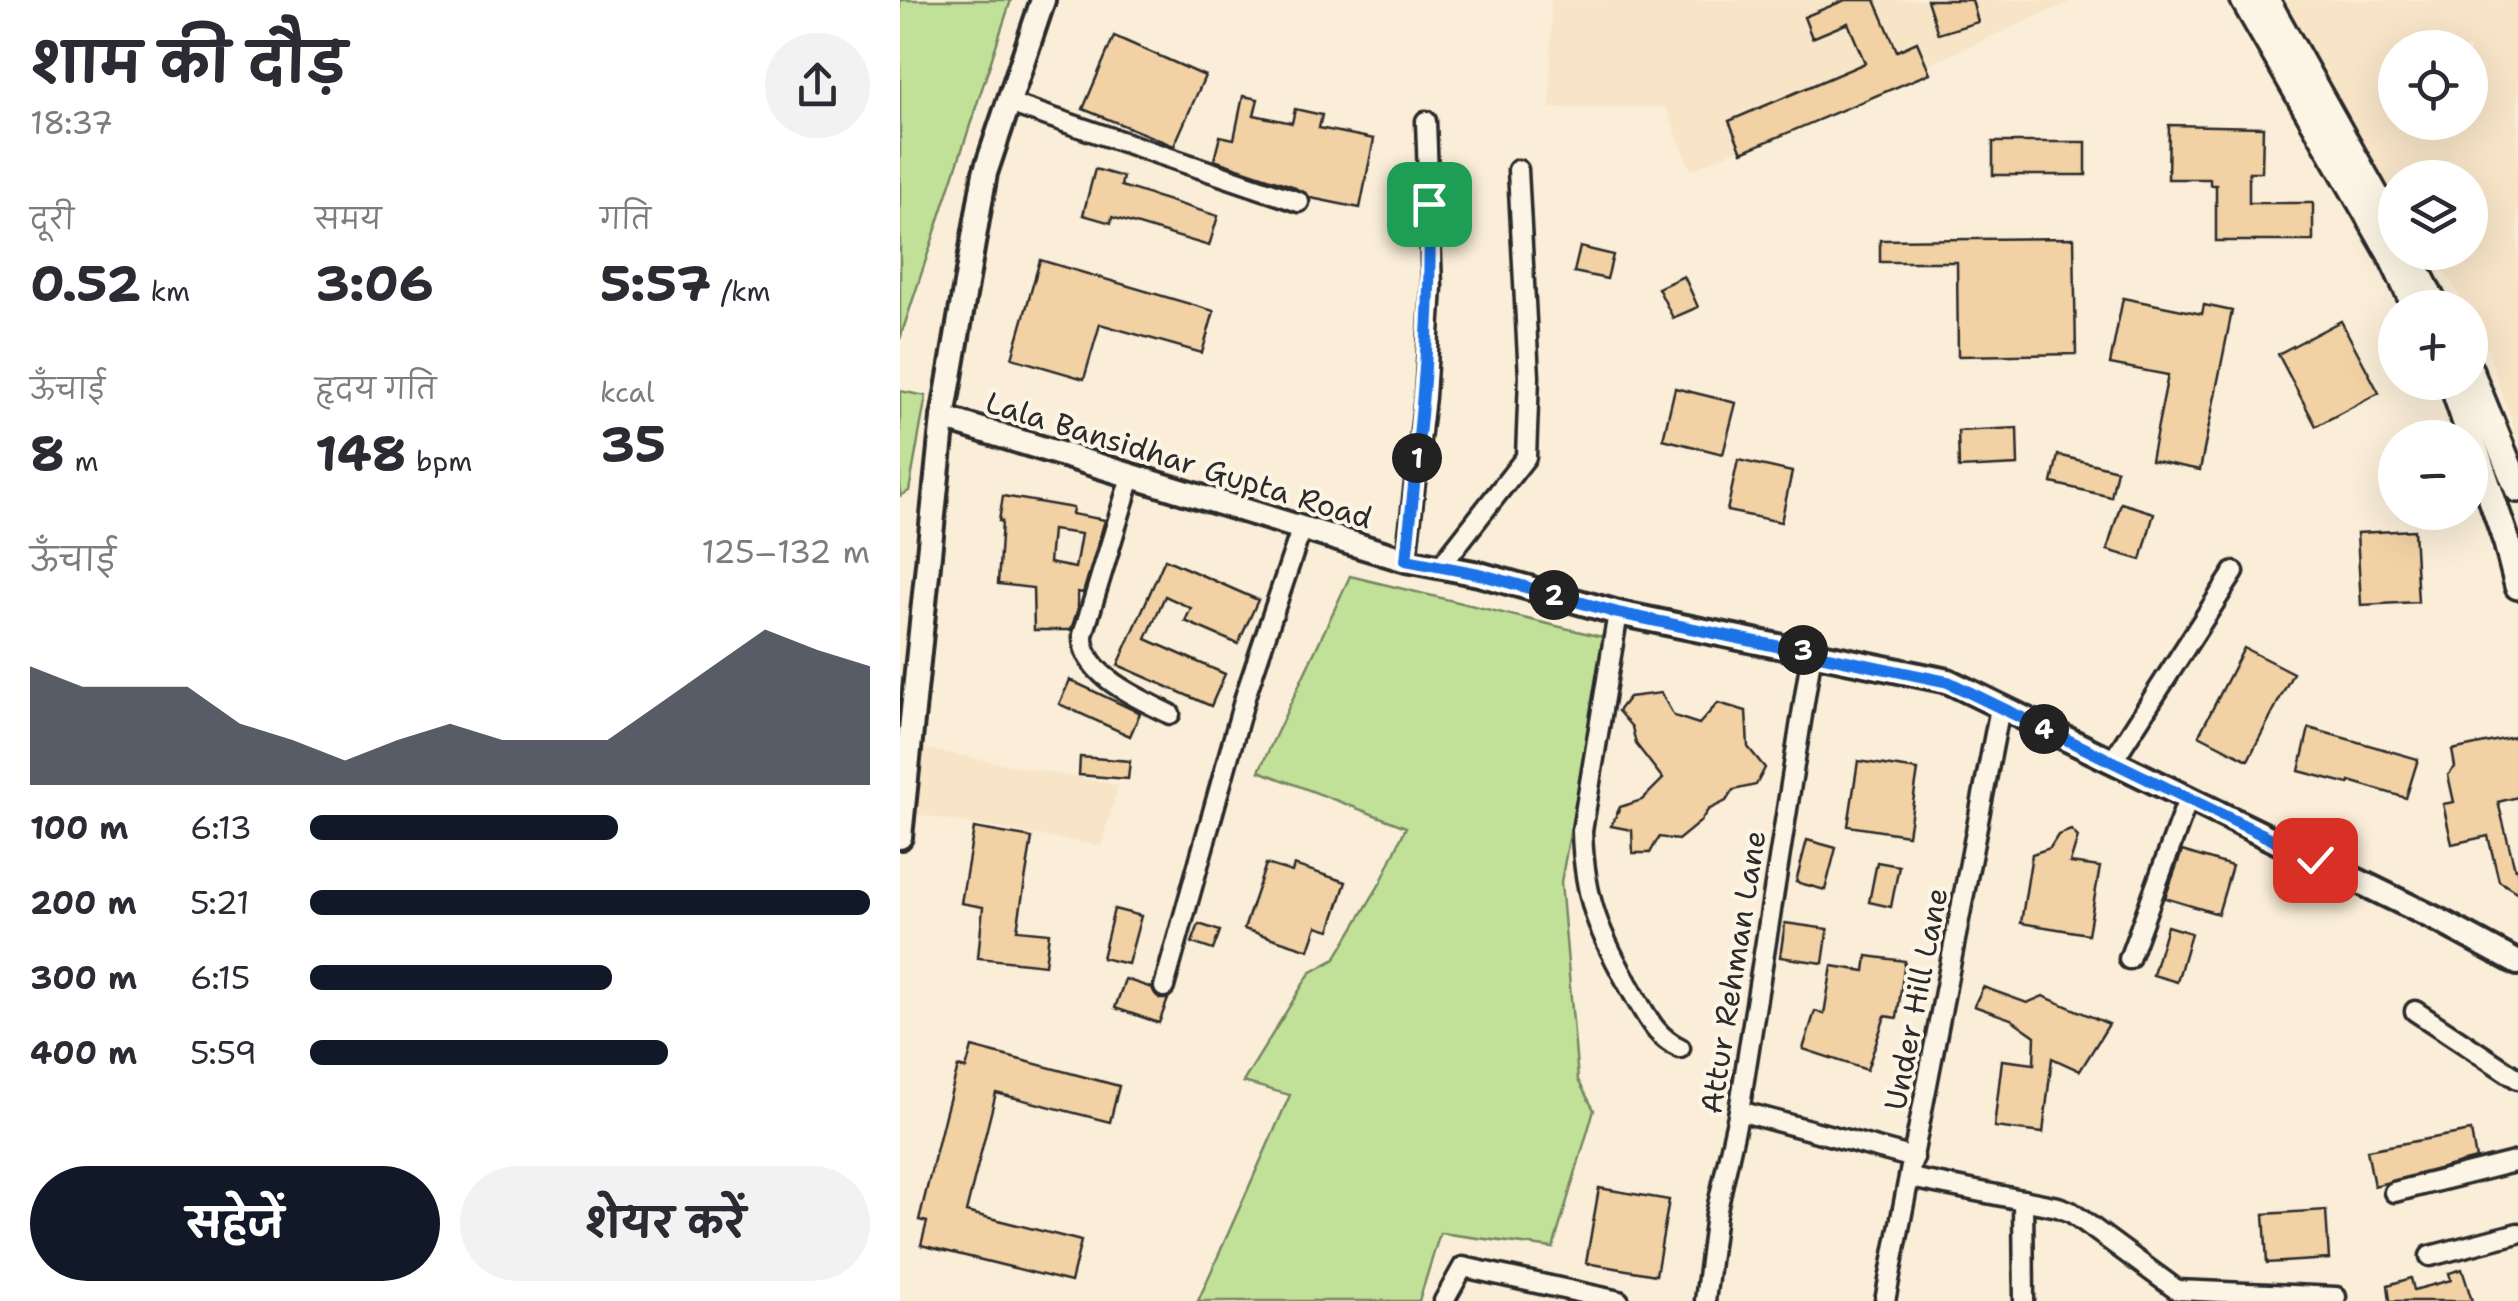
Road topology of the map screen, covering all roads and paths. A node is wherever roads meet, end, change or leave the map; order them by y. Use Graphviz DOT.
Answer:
graph roads {
  1 [pos="1043,0"];
  2 [pos="2244,0"];
  3 [pos="2266,0"];
  4 [pos="1009,103"];
  5 [pos="1426,121"];
  6 [pos="1518,170"];
  7 [pos="2378,200"];
  8 [pos="1298,202"];
  9 [pos="2407,290"];
  10 [pos="2458,400"];
  11 [pos="2482,400"];
  12 [pos="943,418"];
  13 [pos="1131,477"];
  14 [pos="2518,489"];
  15 [pos="1301,530"];
  16 [pos="1406,560"];
  17 [pos="1440,566"];
  18 [pos="2234,572"];
  19 [pos="2518,586"];
  20 [pos="1618,613"];
  21 [pos="1812,652"];
  22 [pos="2000,708"];
  23 [pos="1170,714"];
  24 [pos="2112,762"];
  25 [pos="2188,799"];
  26 [pos="900,837"];
  27 [pos="2129,959"];
  28 [pos="2518,963"];
  29 [pos="1164,987"];
  30 [pos="2415,1011"];
  31 [pos="1680,1048"];
  32 [pos="2518,1079"];
  33 [pos="1739,1111"];
  34 [pos="1914,1158"];
  35 [pos="2518,1161"];
  36 [pos="1910,1178"];
  37 [pos="2394,1192"];
  38 [pos="2023,1200"];
  39 [pos="2518,1232"];
  40 [pos="2430,1256"];
  41 [pos="2336,1297"];
  42 [pos="1444,1301"];
  43 [pos="1618,1301"];
  44 [pos="1705,1301"];
  45 [pos="1885,1301"];
  46 [pos="2024,1301"];
  1 -- 4 [label="street"];
  2 -- 9 [label="main road"];
  3 -- 7 [label="main road"];
  4 -- 8 [label="street"];
  4 -- 12 [label="street"];
  5 -- 16 [label="street"];
  6 -- 17 [label="street"];
  10 -- 19 [label="main road"];
  11 -- 14 [label="main road"];
  12 -- 13 [label="street, Lala Bansidhar Gupta Road"];
  12 -- 26 [label="street"];
  13 -- 15 [label="street, Lala Bansidhar Gupta Road"];
  13 -- 23 [label="street"];
  15 -- 16 [label="street, Lala Bansidhar Gupta Road"];
  15 -- 29 [label="street"];
  16 -- 17 [label="street, Lala Bansidhar Gupta Road"];
  17 -- 20 [label="street, Lala Bansidhar Gupta Road"];
  18 -- 24 [label="street"];
  20 -- 21 [label="street, Lala Bansidhar Gupta Road"];
  20 -- 31 [label="street"];
  21 -- 22 [label="street, Lala Bansidhar Gupta Road"];
  21 -- 33 [label="street, Attur Rehman Lane"];
  22 -- 24 [label="street, Lala Bansidhar Gupta Road"];
  22 -- 34 [label="street, Under Hill Lane"];
  24 -- 25 [label="street, Lala Bansidhar Gupta Road"];
  25 -- 27 [label="street"];
  25 -- 28 [label="street, Lala Bansidhar Gupta Road"];
  30 -- 32 [label="street"];
  33 -- 34 [label="street"];
  33 -- 44 [label="street, Attur Rehman Lane"];
  34 -- 36 [label="street, Under Hill Lane"];
  35 -- 37 [label="street"];
  36 -- 38 [label="street"];
  36 -- 45 [label="street, Under Hill Lane"];
  38 -- 41 [label="street"];
  38 -- 46 [label="street"];
  39 -- 40 [label="street"];
  42 -- 43 [label="street"];
}
